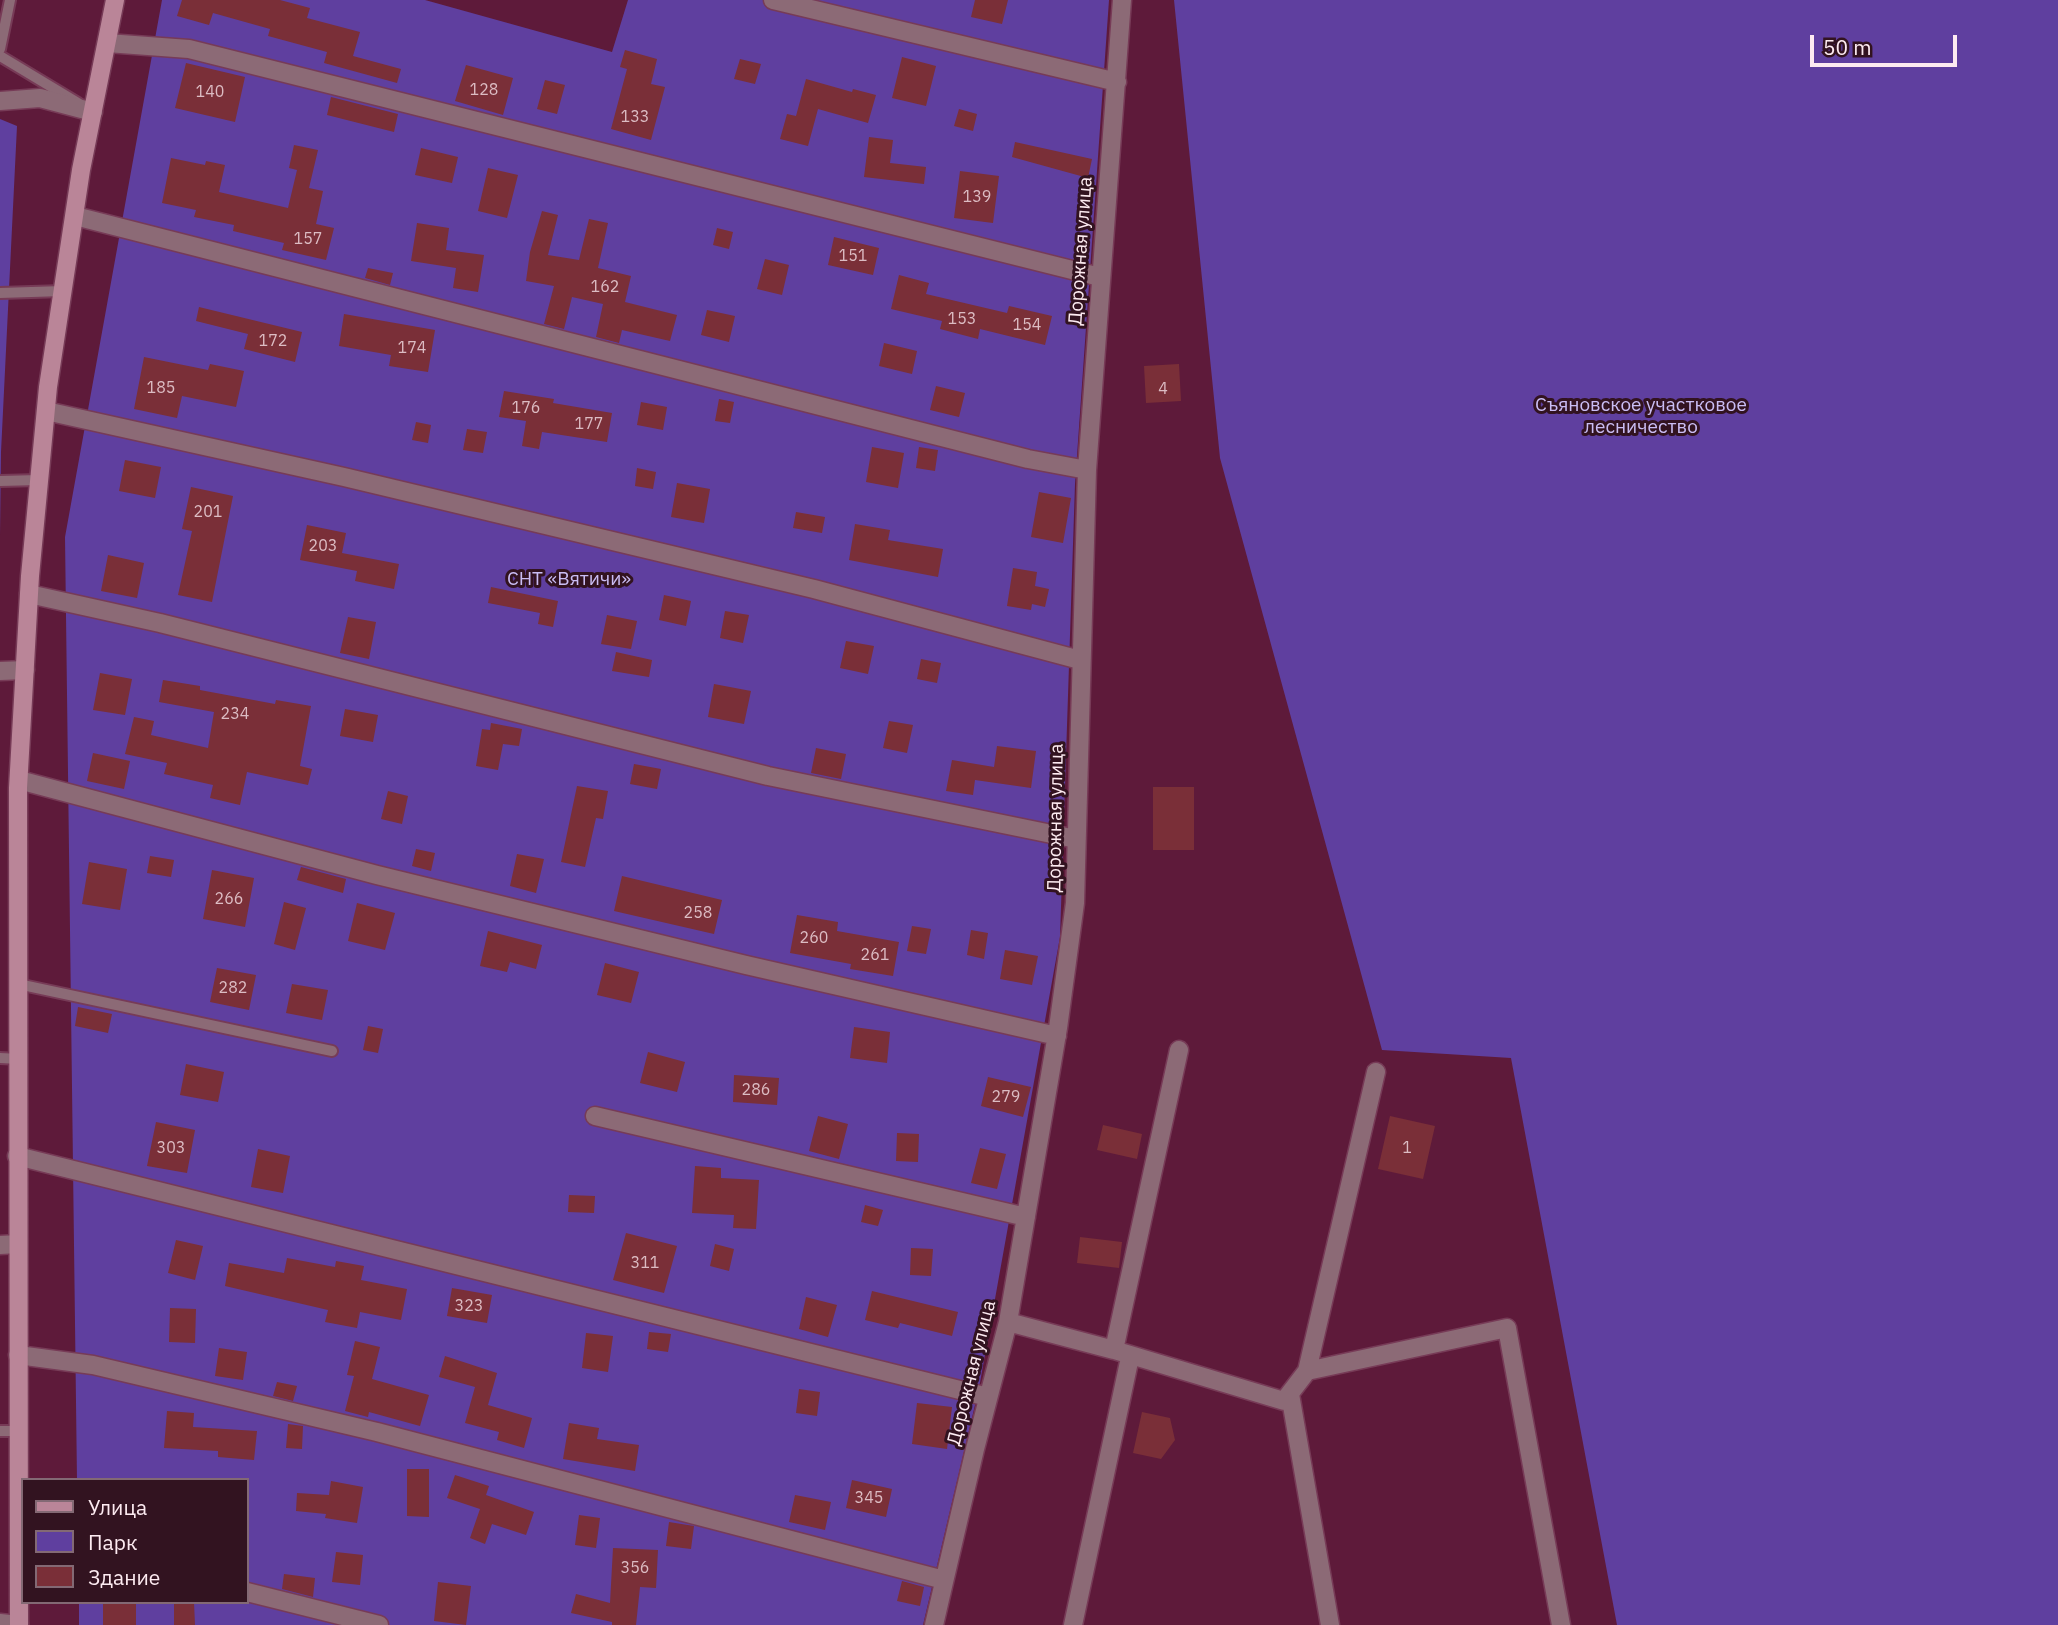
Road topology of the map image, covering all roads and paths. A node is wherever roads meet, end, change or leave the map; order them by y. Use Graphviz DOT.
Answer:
graph roads {
  1 [pos="10,0"];
  2 [pos="116,0"];
  3 [pos="773,0"];
  4 [pos="1122,0"];
  5 [pos="107,44"];
  6 [pos="0,49"];
  7 [pos="0,56"];
  8 [pos="1117,82"];
  9 [pos="0,101"];
  10 [pos="93,112"];
  11 [pos="75,216"];
  12 [pos="1100,277"];
  13 [pos="63,291"];
  14 [pos="0,293"];
  15 [pos="46,411"];
  16 [pos="1087,470"];
  17 [pos="39,480"];
  18 [pos="0,481"];
  19 [pos="29,594"];
  20 [pos="1080,660"];
  21 [pos="24,670"];
  22 [pos="0,671"];
  23 [pos="19,779"];
  24 [pos="1076,839"];
  25 [pos="18,984"];
  26 [pos="1057,1036"];
  27 [pos="1179,1050"];
  28 [pos="332,1051"];
  29 [pos="0,1058"];
  30 [pos="19,1059"];
  31 [pos="1376,1072"];
  32 [pos="596,1116"];
  33 [pos="18,1156"];
  34 [pos="1026,1217"];
  35 [pos="9,1245"];
  36 [pos="1008,1322"];
  37 [pos="1122,1353"];
  38 [pos="18,1355"];
  39 [pos="1307,1371"];
  40 [pos="1290,1394"];
  41 [pos="988,1397"];
  42 [pos="0,1431"];
  43 [pos="19,1431"];
  44 [pos="21,1545"];
  45 [pos="944,1580"];
  46 [pos="248,1591"];
  47 [pos="0,1623"];
  48 [pos="19,1625"];
  49 [pos="379,1625"];
  50 [pos="934,1625"];
  51 [pos="1073,1625"];
  52 [pos="1330,1625"];
  53 [pos="1561,1625"];
  1 -- 6 [label="lane"];
  2 -- 5 [label="main road"];
  3 -- 8 [label="street"];
  4 -- 8 [label="street, Дорожная улица"];
  5 -- 10 [label="main road"];
  5 -- 12 [label="street"];
  7 -- 10 [label="lane"];
  8 -- 12 [label="street, Дорожная улица"];
  9 -- 10 [label="street"];
  10 -- 11 [label="main road"];
  11 -- 13 [label="main road"];
  11 -- 16 [label="street"];
  12 -- 16 [label="street, Дорожная улица"];
  13 -- 14 [label="lane"];
  13 -- 15 [label="main road"];
  15 -- 17 [label="main road"];
  15 -- 20 [label="street"];
  16 -- 20 [label="street, Дорожная улица"];
  17 -- 18 [label="lane"];
  17 -- 19 [label="main road"];
  19 -- 21 [label="main road"];
  19 -- 24 [label="street"];
  20 -- 24 [label="street, Дорожная улица"];
  21 -- 22 [label="street"];
  21 -- 23 [label="main road"];
  23 -- 25 [label="main road"];
  23 -- 26 [label="street"];
  24 -- 26 [label="street, Дорожная улица"];
  25 -- 28 [label="lane"];
  25 -- 30 [label="main road"];
  26 -- 34 [label="street, Дорожная улица"];
  27 -- 37 [label="street"];
  29 -- 30 [label="lane"];
  30 -- 33 [label="main road"];
  31 -- 39 [label="street"];
  32 -- 34 [label="street"];
  33 -- 35 [label="main road"];
  33 -- 41 [label="street"];
  34 -- 36 [label="street, Дорожная улица"];
  35 -- 38 [label="main road"];
  36 -- 37 [label="street"];
  36 -- 41 [label="street, Дорожная улица"];
  37 -- 40 [label="street"];
  37 -- 51 [label="street"];
  38 -- 43 [label="main road"];
  38 -- 45 [label="street"];
  39 -- 40 [label="street"];
  39 -- 53 [label="street"];
  40 -- 52 [label="street"];
  41 -- 45 [label="street, Дорожная улица"];
  42 -- 43 [label="lane"];
  43 -- 44 [label="main road"];
  44 -- 48 [label="main road"];
  45 -- 50 [label="street, Дорожная улица"];
  46 -- 49 [label="street"];
  47 -- 48 [label="street"];
}
